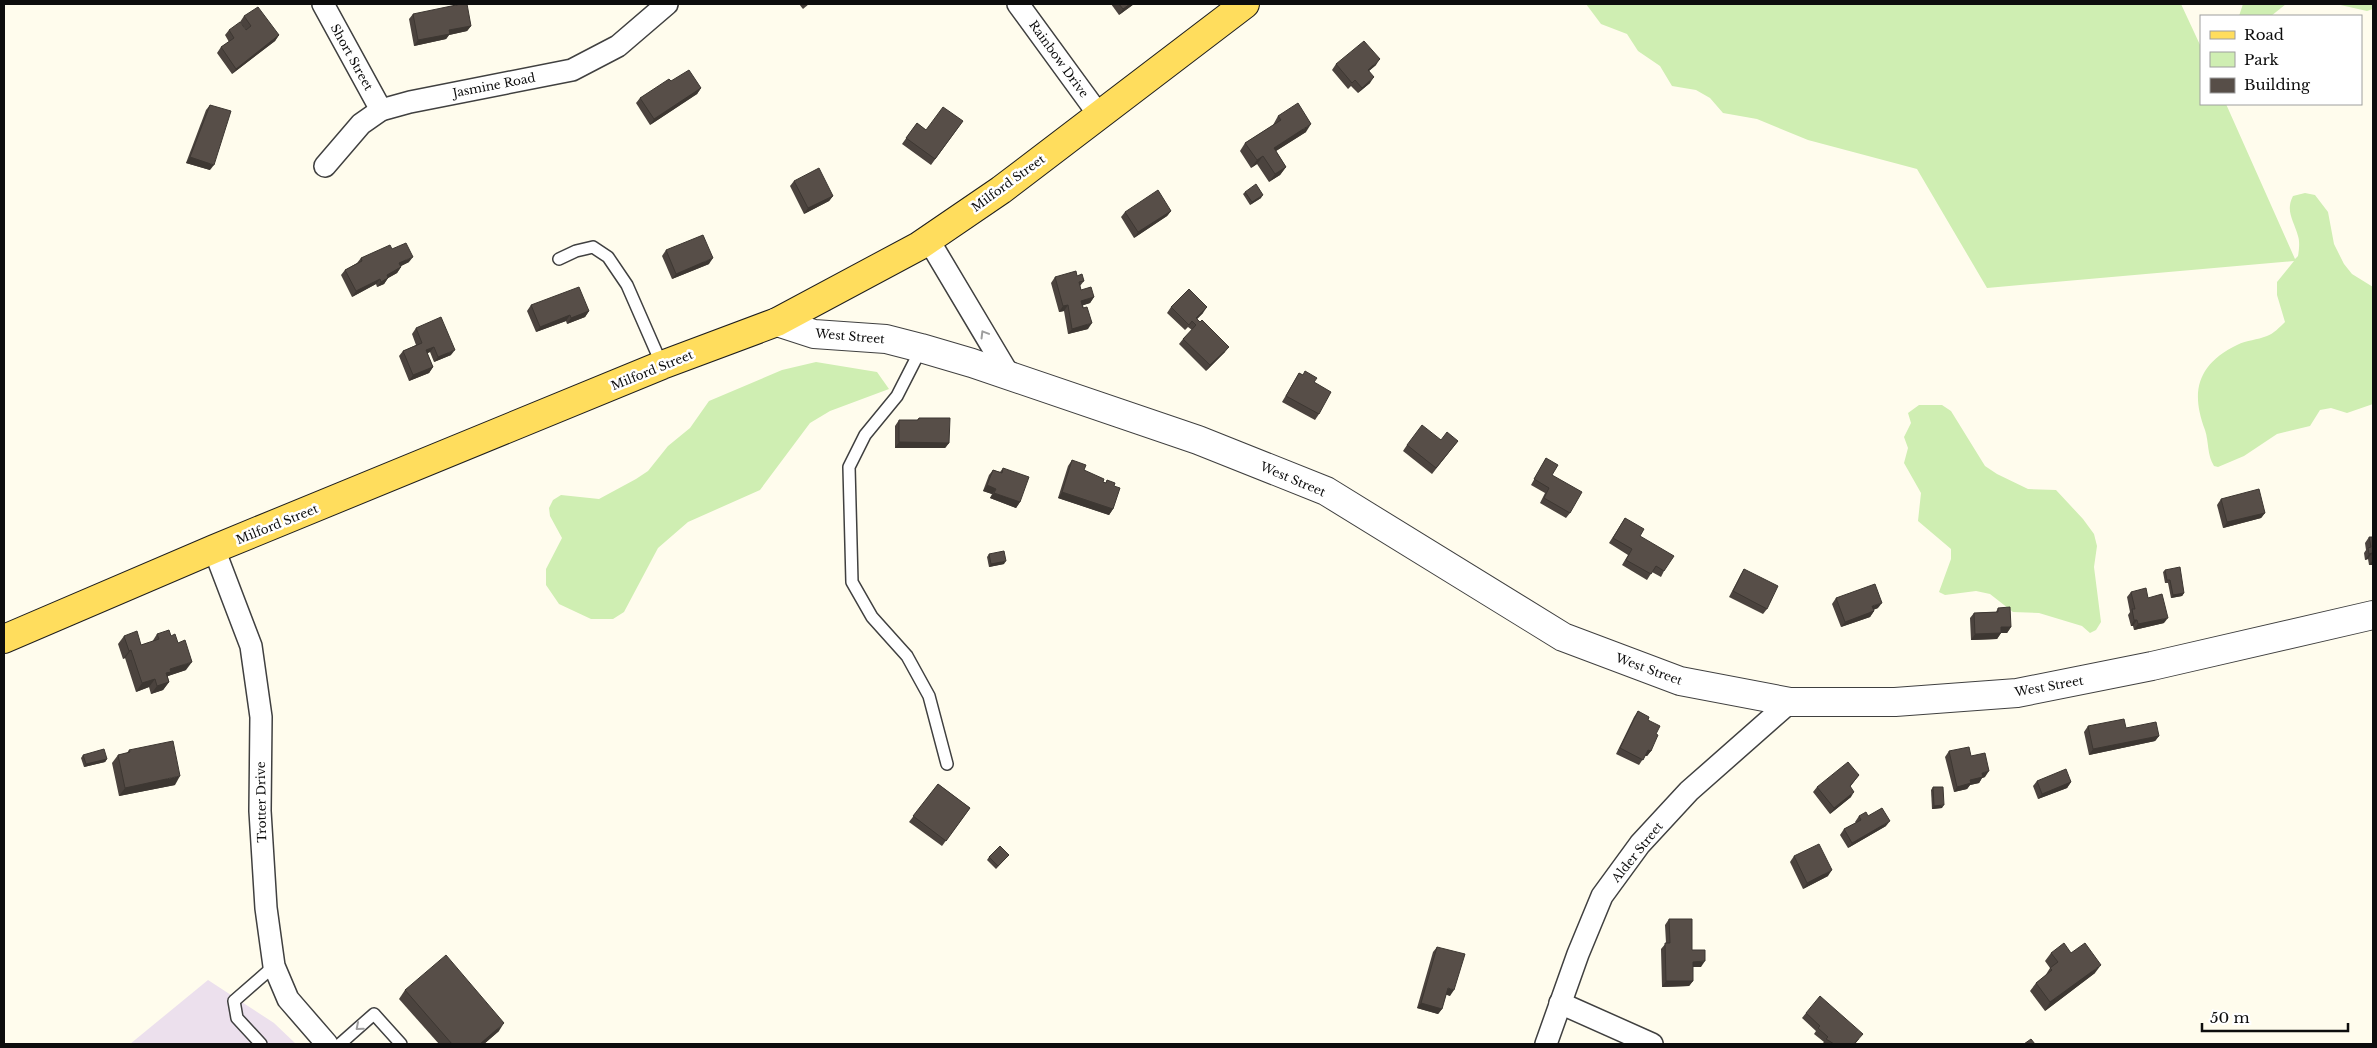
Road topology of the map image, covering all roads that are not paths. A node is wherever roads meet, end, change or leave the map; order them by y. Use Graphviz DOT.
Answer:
graph roads {
  1 [pos="323,4"];
  2 [pos="667,4"];
  3 [pos="1018,4"];
  4 [pos="1245,4"];
  5 [pos="381,110"];
  6 [pos="1099,115"];
  7 [pos="325,166"];
  8 [pos="928,239"];
  9 [pos="560,259"];
  10 [pos="777,322"];
  11 [pos="921,348"];
  12 [pos="662,365"];
  13 [pos="1009,375"];
  14 [pos="214,549"];
  15 [pos="2373,615"];
  16 [pos="4,639"];
  17 [pos="1790,702"];
  18 [pos="947,764"];
  19 [pos="274,966"];
  20 [pos="1560,1003"];
  21 [pos="261,1044"];
  22 [pos="327,1044"];
  23 [pos="340,1044"];
  24 [pos="401,1044"];
  25 [pos="1546,1044"];
  26 [pos="1652,1044"];
  1 -- 5 [label="street, Short Street"];
  2 -- 5 [label="street, Jasmine Road"];
  3 -- 6 [label="street, Rainbow Drive"];
  4 -- 6 [label="main road, Milford Street"];
  5 -- 7 [label="street, Jasmine Road"];
  6 -- 8 [label="main road, Milford Street"];
  8 -- 10 [label="main road, Milford Street"];
  13 -- 8 [label="street, one-way"];
  9 -- 12 [label="lane"];
  10 -- 11 [label="street, West Street"];
  10 -- 12 [label="main road, Milford Street"];
  11 -- 13 [label="street, West Street"];
  11 -- 18 [label="lane"];
  12 -- 14 [label="main road, Milford Street"];
  13 -- 17 [label="street, West Street"];
  14 -- 16 [label="main road, Milford Street"];
  14 -- 19 [label="street, Trotter Drive"];
  15 -- 17 [label="street, West Street"];
  17 -- 20 [label="street, Alder Street"];
  19 -- 21 [label="lane"];
  19 -- 22 [label="street, Trotter Drive"];
  20 -- 25 [label="street, Alder Street"];
  20 -- 26 [label="street"];
  24 -- 23 [label="lane, one-way"];
}
